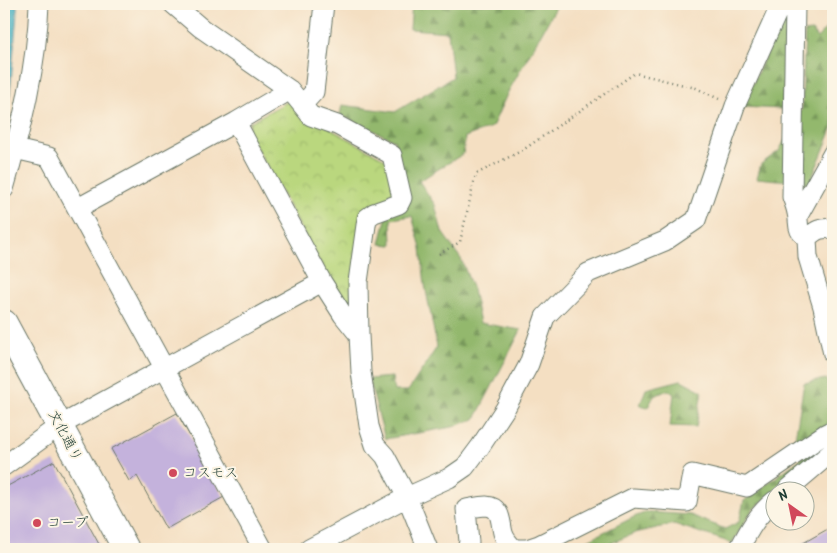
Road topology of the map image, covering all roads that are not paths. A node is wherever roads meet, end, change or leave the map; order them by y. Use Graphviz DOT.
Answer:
graph roads {
  1 [pos="39,4"];
  2 [pos="173,4"];
  3 [pos="324,4"];
  4 [pos="781,4"];
  5 [pos="795,4"];
  6 [pos="290,90"];
  7 [pos="303,104"];
  8 [pos="236,122"];
  9 [pos="15,149"];
  10 [pos="833,153"];
  11 [pos="4,189"];
  12 [pos="78,208"];
  13 [pos="798,216"];
  14 [pos="833,229"];
  15 [pos="807,238"];
  16 [pos="322,282"];
  17 [pos="4,323"];
  18 [pos="359,335"];
  19 [pos="833,354"];
  20 [pos="164,368"];
  21 [pos="60,426"];
  22 [pos="833,430"];
  23 [pos="833,451"];
  24 [pos="4,466"];
  25 [pos="799,480"];
  26 [pos="407,497"];
  27 [pos="764,509"];
  28 [pos="126,549"];
  29 [pos="263,549"];
  30 [pos="309,549"];
  31 [pos="428,549"];
  32 [pos="468,549"];
  33 [pos="739,549"];
  1 -- 9 [label="street"];
  2 -- 6 [label="street"];
  3 -- 7 [label="street"];
  4 -- 26 [label="street"];
  5 -- 13 [label="street"];
  6 -- 7 [label="street"];
  6 -- 8 [label="street"];
  7 -- 18 [label="street"];
  8 -- 12 [label="street"];
  8 -- 16 [label="street"];
  9 -- 11 [label="street"];
  9 -- 12 [label="street"];
  10 -- 13 [label="street"];
  12 -- 20 [label="street"];
  13 -- 15 [label="street"];
  14 -- 15 [label="street"];
  15 -- 19 [label="street"];
  16 -- 18 [label="street"];
  16 -- 20 [label="street"];
  17 -- 21 [label="street, 文化通り"];
  18 -- 26 [label="street"];
  20 -- 21 [label="street"];
  20 -- 29 [label="street"];
  21 -- 24 [label="street"];
  21 -- 28 [label="street, 文化通り"];
  22 -- 32 [label="street"];
  23 -- 25 [label="street"];
  26 -- 30 [label="street"];
  26 -- 31 [label="street"];
  27 -- 33 [label="street"];
}
